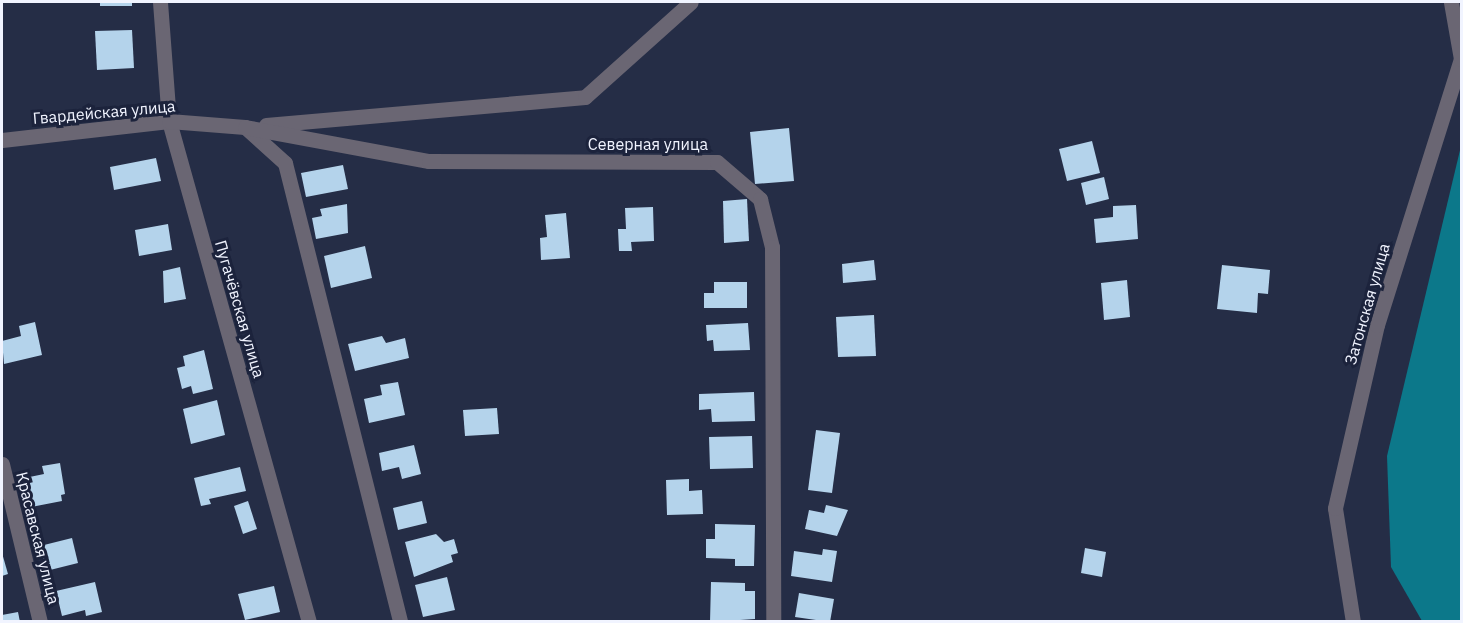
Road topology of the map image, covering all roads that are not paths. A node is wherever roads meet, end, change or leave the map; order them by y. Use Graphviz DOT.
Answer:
graph roads {
  1 [pos="160,2"];
  2 [pos="691,2"];
  3 [pos="1451,2"];
  4 [pos="169,122"];
  5 [pos="245,127"];
  6 [pos="2,140"];
  7 [pos="2,464"];
  8 [pos="40,621"];
  9 [pos="309,621"];
  10 [pos="400,621"];
  11 [pos="773,621"];
  12 [pos="1353,621"];
  1 -- 4 [label="street, Пугачёвская улица"];
  2 -- 5 [label="street"];
  3 -- 12 [label="street, Затонская улица"];
  4 -- 5 [label="street, Гвардейская улица"];
  4 -- 6 [label="street, Гвардейская улица"];
  4 -- 9 [label="street, Пугачёвская улица"];
  5 -- 10 [label="street"];
  5 -- 11 [label="street, Северная улица"];
  7 -- 8 [label="street, Красавская улица"];
}
